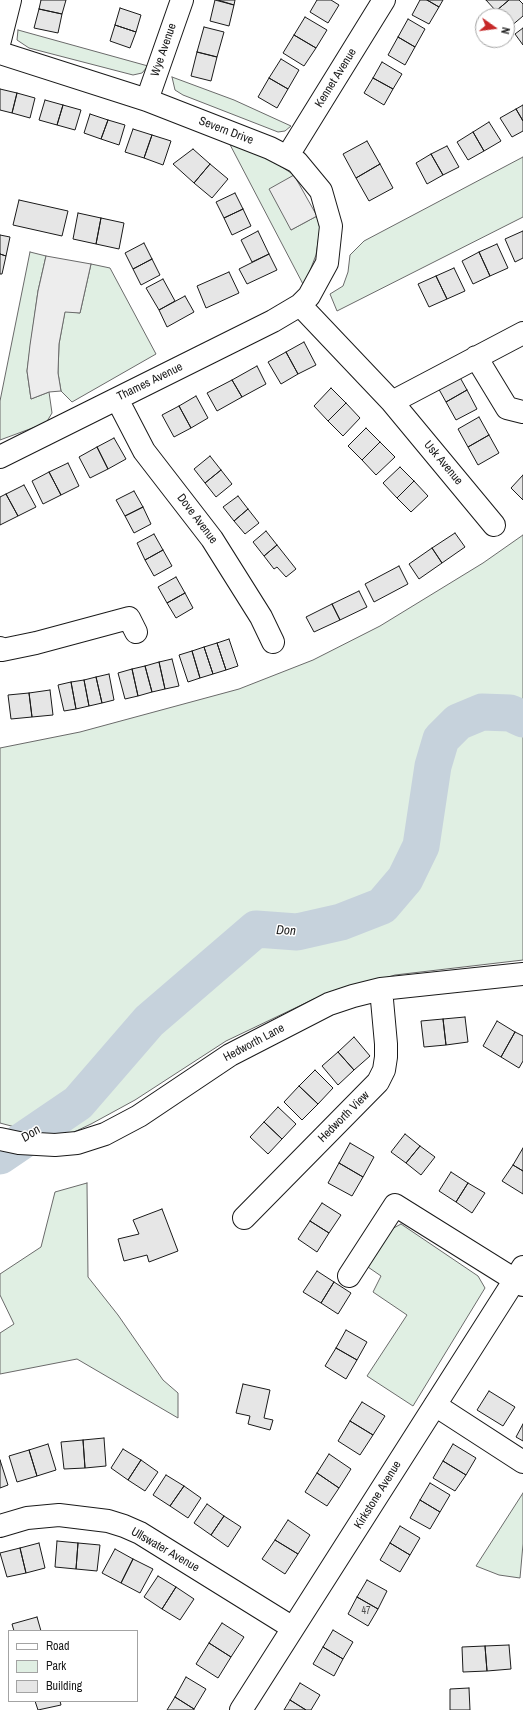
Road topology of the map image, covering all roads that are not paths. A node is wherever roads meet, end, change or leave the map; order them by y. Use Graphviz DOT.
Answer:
graph roads {
  1 [pos="10,0"];
  2 [pos="182,0"];
  3 [pos="384,0"];
  4 [pos="0,40"];
  5 [pos="0,53"];
  6 [pos="147,100"];
  7 [pos="287,157"];
  8 [pos="300,305"];
  9 [pos="523,333"];
  10 [pos="476,357"];
  11 [pos="117,399"];
  12 [pos="392,402"];
  13 [pos="523,412"];
  14 [pos="0,458"];
  15 [pos="495,524"];
  16 [pos="136,632"];
  17 [pos="273,642"];
  18 [pos="0,648"];
  19 [pos="523,974"];
  20 [pos="381,989"];
  21 [pos="0,1139"];
  22 [pos="244,1218"];
  23 [pos="349,1276"];
  24 [pos="520,1277"];
  25 [pos="435,1405"];
  26 [pos="523,1462"];
  27 [pos="0,1526"];
  28 [pos="293,1628"];
  29 [pos="241,1710"];
  1 -- 4 [label="street"];
  2 -- 6 [label="street, Wye Avenue"];
  3 -- 7 [label="street, Kennet Avenue"];
  5 -- 6 [label="street, Severn Drive"];
  6 -- 7 [label="street, Severn Drive"];
  7 -- 8 [label="street, Severn Drive"];
  8 -- 11 [label="street, Thames Avenue"];
  8 -- 12 [label="street, Usk Avenue"];
  9 -- 10 [label="street"];
  10 -- 12 [label="street"];
  10 -- 13 [label="street"];
  11 -- 14 [label="street, Thames Avenue"];
  11 -- 17 [label="street, Dove Avenue"];
  12 -- 15 [label="street, Usk Avenue"];
  16 -- 18 [label="street"];
  19 -- 20 [label="street, Hedworth Lane"];
  20 -- 21 [label="street, Hedworth Lane"];
  20 -- 22 [label="street, Hedworth View"];
  23 -- 24 [label="street, Kirkstone Avenue"];
  24 -- 25 [label="street, Kirkstone Avenue"];
  25 -- 26 [label="street"];
  25 -- 28 [label="street, Kirkstone Avenue"];
  27 -- 28 [label="street, Ullswater Avenue"];
  28 -- 29 [label="street, Kirkstone Avenue"];
}
